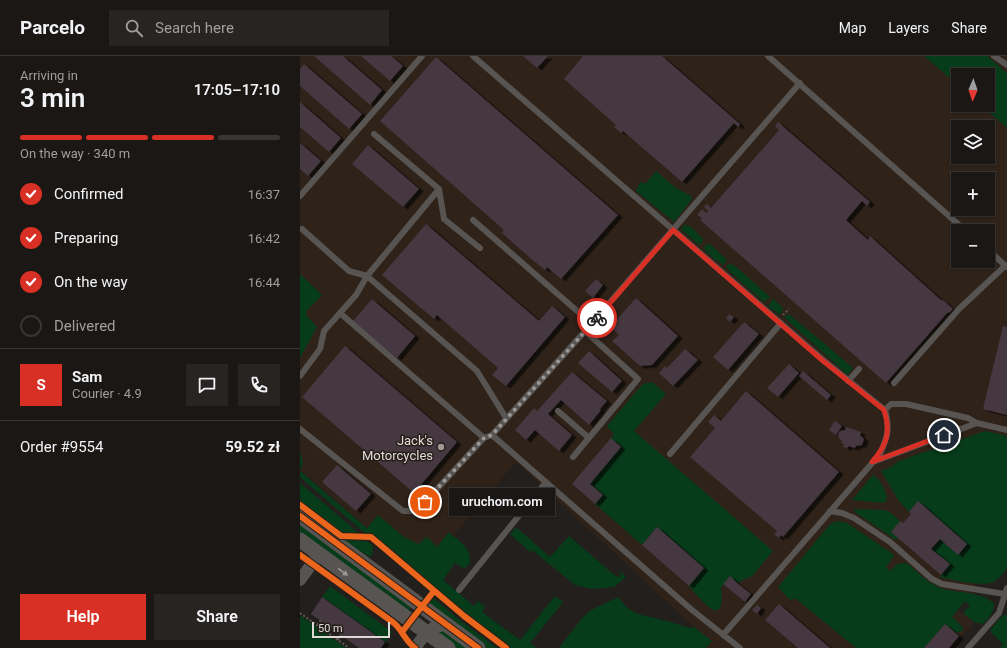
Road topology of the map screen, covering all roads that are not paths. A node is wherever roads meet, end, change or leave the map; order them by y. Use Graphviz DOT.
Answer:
graph roads {
  1 [pos="422,56"];
  2 [pos="473,56"];
  3 [pos="768,56"];
  4 [pos="994,56"];
  5 [pos="1007,66"];
  6 [pos="800,83"];
  7 [pos="374,134"];
  8 [pos="439,189"];
  9 [pos="300,196"];
  10 [pos="473,220"];
  11 [pos="958,224"];
  12 [pos="302,229"];
  13 [pos="673,230"];
  14 [pos="480,248"];
  15 [pos="995,256"];
  16 [pos="1006,266"];
  17 [pos="367,276"];
  18 [pos="340,313"];
  19 [pos="781,323"];
  20 [pos="592,324"];
  21 [pos="585,332"];
  22 [pos="859,369"];
  23 [pos="300,376"];
  24 [pos="848,381"];
  25 [pos="894,383"];
  26 [pos="884,410"];
  27 [pos="558,411"];
  28 [pos="506,418"];
  29 [pos="977,423"];
  30 [pos="300,429"];
  31 [pos="1007,430"];
  32 [pos="492,435"];
  33 [pos="484,438"];
  34 [pos="589,438"];
  35 [pos="670,454"];
  36 [pos="573,457"];
  37 [pos="872,462"];
  38 [pos="546,482"];
  39 [pos="830,511"];
  40 [pos="300,516"];
  41 [pos="300,540"];
  42 [pos="319,554"];
  43 [pos="300,580"];
  44 [pos="459,590"];
  45 [pos="1006,591"];
  46 [pos="446,625"];
  47 [pos="426,632"];
  48 [pos="723,635"];
  49 [pos="415,648"];
  50 [pos="448,648"];
  51 [pos="478,648"];
  52 [pos="740,648"];
  53 [pos="968,648"];
  1 -- 9 [label="lane"];
  2 -- 13 [label="lane"];
  3 -- 6 [label="lane"];
  4 -- 5 [label="lane"];
  6 -- 11 [label="lane"];
  6 -- 13 [label="lane"];
  7 -- 8 [label="lane"];
  8 -- 14 [label="lane"];
  8 -- 17 [label="lane"];
  10 -- 20 [label="lane"];
  12 -- 17 [label="lane"];
  13 -- 19 [label="lane"];
  13 -- 20 [label="lane"];
  15 -- 16 [label="lane"];
  16 -- 25 [label="lane"];
  17 -- 18 [label="lane"];
  17 -- 28 [label="lane"];
  18 -- 23 [label="lane"];
  18 -- 33 [label="lane"];
  19 -- 24 [label="lane"];
  19 -- 35 [label="lane"];
  20 -- 21 [label="lane"];
  21 -- 28 [label="lane"];
  21 -- 34 [label="lane"];
  22 -- 24 [label="lane"];
  24 -- 26 [label="lane"];
  26 -- 29 [label="lane"];
  26 -- 37 [label="lane"];
  27 -- 34 [label="lane"];
  28 -- 32 [label="lane"];
  29 -- 31 [label="lane"];
  29 -- 37 [label="lane"];
  30 -- 33 [label="lane"];
  32 -- 33 [label="lane"];
  32 -- 38 [label="lane"];
  34 -- 36 [label="lane"];
  37 -- 39 [label="lane"];
  38 -- 44 [label="lane"];
  38 -- 48 [label="lane"];
  39 -- 45 [label="lane"];
  39 -- 48 [label="lane"];
  40 -- 46 [label="street"];
  41 -- 42 [label="street"];
  42 -- 43 [label="street"];
  42 -- 47 [label="street, one-way"];
  45 -- 53 [label="lane"];
  46 -- 47 [label="street"];
  46 -- 51 [label="street"];
  47 -- 49 [label="street"];
  47 -- 50 [label="street"];
  48 -- 52 [label="lane"];
}
